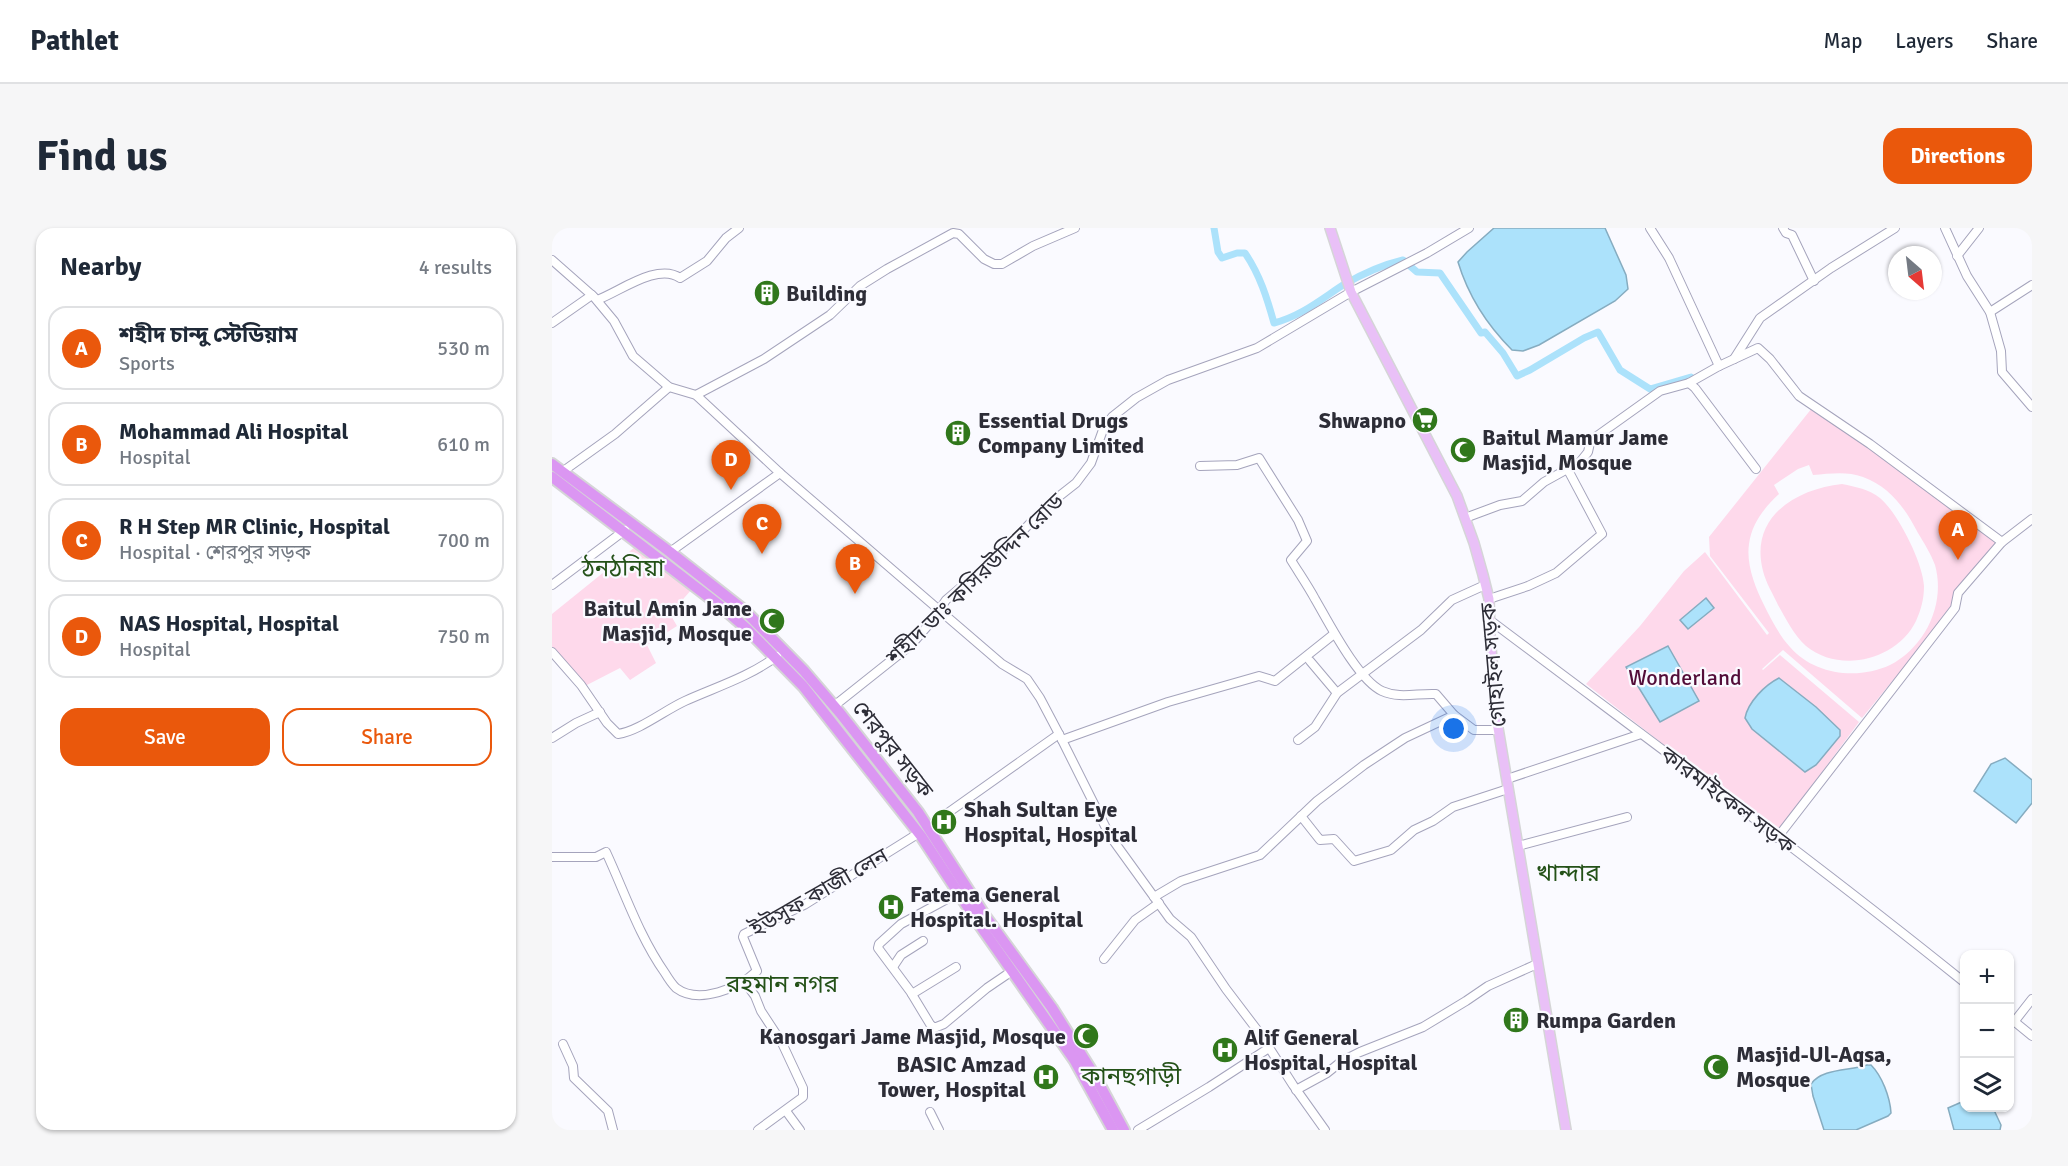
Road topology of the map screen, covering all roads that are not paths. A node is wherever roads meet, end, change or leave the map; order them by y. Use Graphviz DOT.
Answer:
graph roads {
  1 [pos="739,228"];
  2 [pos="1075,228"];
  3 [pos="1330,228"];
  4 [pos="1469,228"];
  5 [pos="1650,228"];
  6 [pos="1783,228"];
  7 [pos="1895,228"];
  8 [pos="1945,228"];
  9 [pos="1978,228"];
  10 [pos="1957,256"];
  11 [pos="552,260"];
  12 [pos="1814,281"];
  13 [pos="2032,285"];
  14 [pos="1349,286"];
  15 [pos="594,297"];
  16 [pos="1990,312"];
  17 [pos="552,323"];
  18 [pos="1734,359"];
  19 [pos="1719,366"];
  20 [pos="1689,383"];
  21 [pos="669,387"];
  22 [pos="696,395"];
  23 [pos="2032,407"];
  24 [pos="552,464"];
  25 [pos="1200,466"];
  26 [pos="1756,469"];
  27 [pos="1568,470"];
  28 [pos="780,473"];
  29 [pos="557,474"];
  30 [pos="1465,518"];
  31 [pos="2032,519"];
  32 [pos="633,524"];
  33 [pos="623,531"];
  34 [pos="2002,542"];
  35 [pos="670,552"];
  36 [pos="552,585"];
  37 [pos="1485,585"];
  38 [pos="1489,599"];
  39 [pos="938,609"];
  40 [pos="1491,621"];
  41 [pos="1334,634"];
  42 [pos="552,652"];
  43 [pos="779,653"];
  44 [pos="1310,661"];
  45 [pos="1362,673"];
  46 [pos="1337,693"];
  47 [pos="834,706"];
  48 [pos="600,712"];
  49 [pos="1454,715"];
  50 [pos="1498,730"];
  51 [pos="1641,734"];
  52 [pos="1060,737"];
  53 [pos="552,738"];
  54 [pos="1298,740"];
  55 [pos="1507,784"];
  56 [pos="1301,816"];
  57 [pos="1627,817"];
  58 [pos="924,830"];
  59 [pos="1777,838"];
  60 [pos="1518,846"];
  61 [pos="552,857"];
  62 [pos="958,893"];
  63 [pos="1156,900"];
  64 [pos="923,941"];
  65 [pos="1104,959"];
  66 [pos="1537,964"];
  67 [pos="893,967"];
  68 [pos="956,967"];
  69 [pos="1012,971"];
  70 [pos="1960,978"];
  71 [pos="744,981"];
  72 [pos="912,994"];
  73 [pos="2032,999"];
  74 [pos="2014,1018"];
  75 [pos="2014,1022"];
  76 [pos="2032,1036"];
  77 [pos="563,1044"];
  78 [pos="1269,1048"];
  79 [pos="1296,1090"];
  80 [pos="786,1111"];
  81 [pos="930,1112"];
  82 [pos="1115,1128"];
  83 [pos="613,1130"];
  84 [pos="758,1130"];
  85 [pos="800,1130"];
  86 [pos="939,1130"];
  87 [pos="1138,1130"];
  88 [pos="1325,1130"];
  89 [pos="1566,1130"];
  1 -- 15 [label="street"];
  2 -- 22 [label="street"];
  3 -- 14 [label="main road, গোহাইল সড়ক"];
  4 -- 14 [label="street, শহীদ ডাঃ কসিরউদ্দিন রোড"];
  5 -- 19 [label="street"];
  6 -- 12 [label="street"];
  7 -- 12 [label="street"];
  8 -- 10 [label="street"];
  9 -- 10 [label="street"];
  10 -- 16 [label="street"];
  11 -- 15 [label="street"];
  12 -- 18 [label="street"];
  13 -- 16 [label="street"];
  14 -- 30 [label="main road, গোহাইল সড়ক"];
  14 -- 39 [label="street, শহীদ ডাঃ কসিরউদ্দিন রোড"];
  15 -- 17 [label="street"];
  15 -- 21 [label="street"];
  16 -- 23 [label="street"];
  18 -- 19 [label="street"];
  18 -- 34 [label="street"];
  19 -- 20 [label="street"];
  20 -- 26 [label="street"];
  20 -- 27 [label="street"];
  21 -- 22 [label="street"];
  21 -- 29 [label="street"];
  22 -- 28 [label="street"];
  24 -- 29 [label="highway, শেরপুর সড়ক"];
  25 -- 41 [label="street"];
  27 -- 30 [label="street"];
  27 -- 38 [label="street"];
  28 -- 35 [label="street"];
  28 -- 39 [label="street"];
  29 -- 32 [label="highway, শেরপুর সড়ক"];
  29 -- 33 [label="highway, শেরপুর সড়ক"];
  30 -- 37 [label="main road, গোহাইল সড়ক"];
  31 -- 34 [label="street"];
  32 -- 33 [label="street"];
  32 -- 35 [label="highway, শেরপুর সড়ক"];
  33 -- 36 [label="street"];
  33 -- 43 [label="highway, শেরপুর সড়ক"];
  34 -- 59 [label="street"];
  35 -- 43 [label="highway, শেরপুর সড়ক"];
  37 -- 38 [label="main road, গোহাইল সড়ক"];
  37 -- 45 [label="street"];
  38 -- 40 [label="main road, গোহাইল সড়ক"];
  39 -- 47 [label="street, শহীদ ডাঃ কসিরউদ্দিন রোড"];
  39 -- 52 [label="street"];
  40 -- 50 [label="main road, গোহাইল সড়ক"];
  40 -- 51 [label="street, কারমাইকেল সড়ক"];
  41 -- 45 [label="street"];
  41 -- 52 [label="street"];
  42 -- 48 [label="street"];
  43 -- 47 [label="highway, শেরপুর সড়ক"];
  43 -- 48 [label="street"];
  43 -- 58 [label="highway, শেরপুর সড়ক"];
  44 -- 46 [label="street"];
  45 -- 46 [label="street"];
  45 -- 49 [label="street"];
  46 -- 54 [label="street"];
  47 -- 58 [label="highway, শেরপুর সড়ক"];
  48 -- 53 [label="street"];
  49 -- 50 [label="street"];
  49 -- 56 [label="street"];
  50 -- 55 [label="main road, গোহাইল সড়ক"];
  51 -- 55 [label="street"];
  51 -- 59 [label="street, কারমাইকেল সড়ক"];
  52 -- 58 [label="street"];
  52 -- 63 [label="street"];
  55 -- 56 [label="street"];
  55 -- 60 [label="main road, গোহাইল সড়ক"];
  56 -- 63 [label="street"];
  57 -- 60 [label="street"];
  58 -- 62 [label="highway, শেরপুর সড়ক"];
  58 -- 71 [label="street, ইউসুফ কাজী লেন"];
  58 -- 82 [label="highway, শেরপুর সড়ক"];
  59 -- 70 [label="street, কারমাইকেল সড়ক"];
  60 -- 66 [label="main road, গোহাইল সড়ক"];
  61 -- 71 [label="street"];
  62 -- 67 [label="street"];
  62 -- 69 [label="highway, শেরপুর সড়ক"];
  63 -- 65 [label="street"];
  63 -- 78 [label="street"];
  64 -- 67 [label="street"];
  66 -- 79 [label="street"];
  66 -- 89 [label="main road, গোহাইল সড়ক"];
  67 -- 72 [label="street"];
  68 -- 72 [label="street"];
  69 -- 72 [label="street"];
  69 -- 82 [label="highway, শেরপুর সড়ক"];
  71 -- 80 [label="street"];
  73 -- 74 [label="street"];
  75 -- 76 [label="street"];
  77 -- 83 [label="street"];
  78 -- 79 [label="street"];
  78 -- 87 [label="street"];
  79 -- 88 [label="street"];
  80 -- 84 [label="street"];
  80 -- 85 [label="street"];
  81 -- 86 [label="street"];
}
